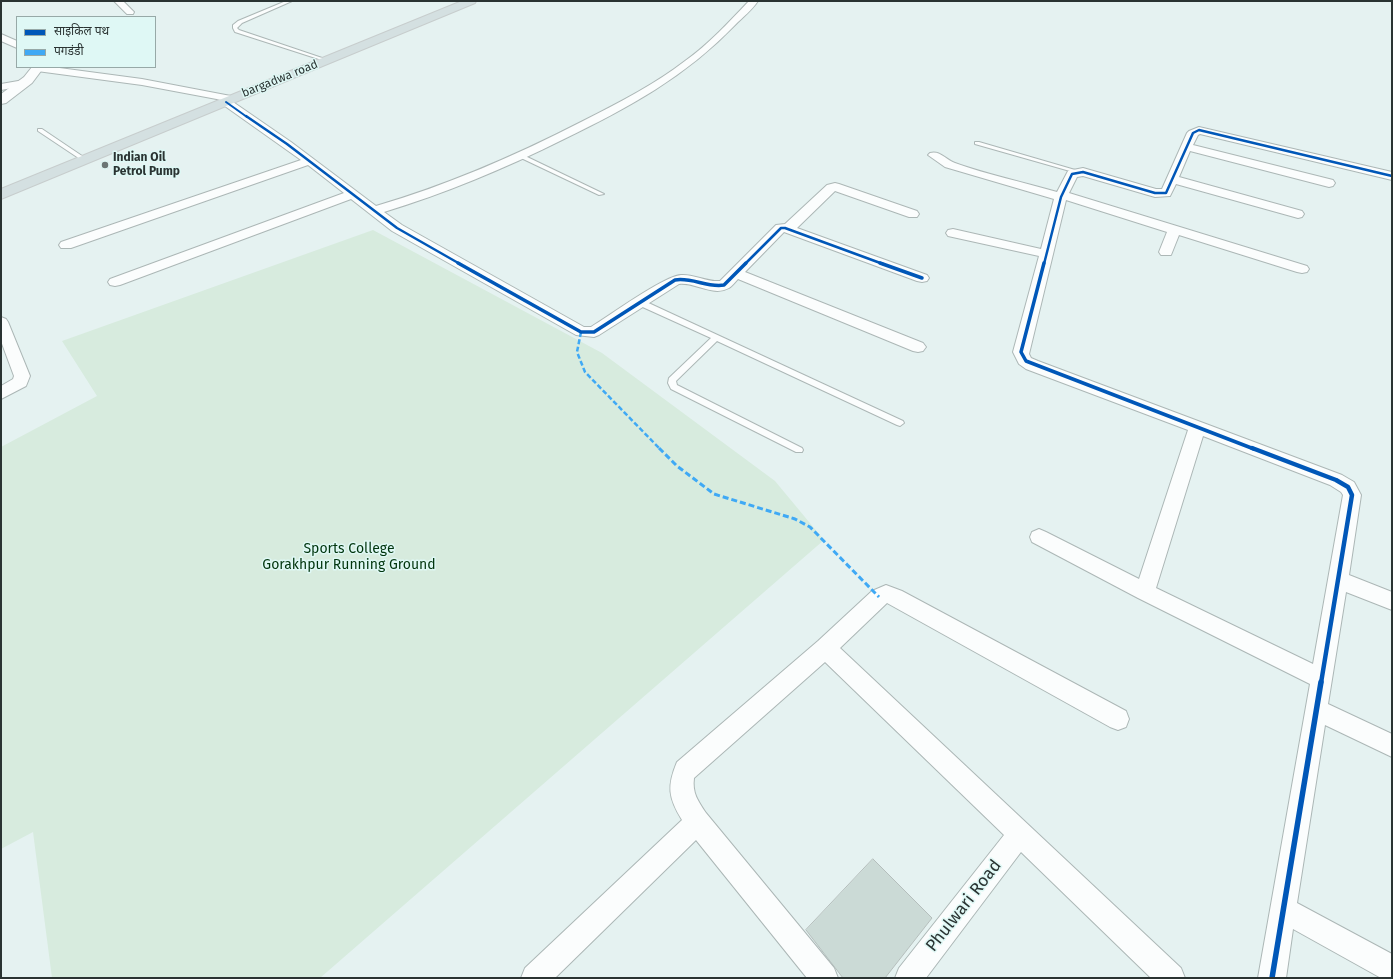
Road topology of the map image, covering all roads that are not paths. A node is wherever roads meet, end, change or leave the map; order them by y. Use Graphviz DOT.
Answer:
graph roads {
  1 [pos="118,1"];
  2 [pos="290,1"];
  3 [pos="471,1"];
  4 [pos="754,1"];
  5 [pos="130,12"];
  6 [pos="1,37"];
  7 [pos="16,44"];
  8 [pos="326,61"];
  9 [pos="44,68"];
  10 [pos="24,83"];
  11 [pos="2,87"];
  12 [pos="1,100"];
  13 [pos="229,100"];
  14 [pos="40,130"];
  15 [pos="977,143"];
  16 [pos="1187,147"];
  17 [pos="934,155"];
  18 [pos="521,156"];
  19 [pos="85,160"];
  20 [pos="309,161"];
  21 [pos="1079,172"];
  22 [pos="1392,176"];
  23 [pos="1173,179"];
  24 [pos="1329,183"];
  25 [pos="1,194"];
  26 [pos="352,194"];
  27 [pos="602,194"];
  28 [pos="1061,196"];
  29 [pos="374,211"];
  30 [pos="913,214"];
  31 [pos="1298,214"];
  32 [pos="789,228"];
  33 [pos="1174,230"];
  34 [pos="953,233"];
  35 [pos="66,245"];
  36 [pos="1166,252"];
  37 [pos="1046,254"];
  38 [pos="1302,269"];
  39 [pos="735,273"];
  40 [pos="922,278"];
  41 [pos="115,282"];
  42 [pos="639,302"];
  43 [pos="1,322"];
  44 [pos="716,338"];
  45 [pos="918,347"];
  46 [pos="1,393"];
  47 [pos="900,423"];
  48 [pos="1197,427"];
  49 [pos="799,450"];
  50 [pos="1039,537"];
  51 [pos="1338,580"];
  52 [pos="1145,592"];
  53 [pos="1392,601"];
  54 [pos="825,648"];
  55 [pos="1322,679"];
  56 [pos="1317,710"];
  57 [pos="1118,719"];
  58 [pos="1392,746"];
  59 [pos="697,822"];
  60 [pos="1020,834"];
  61 [pos="1283,909"];
  62 [pos="1392,969"];
  63 [pos="535,978"];
  64 [pos="824,978"];
  65 [pos="909,978"];
  66 [pos="1171,978"];
  67 [pos="1272,978"];
  1 -- 5 [label="street"];
  2 -- 8 [label="lane"];
  3 -- 8 [label="main road, bargadwa road"];
  4 -- 18 [label="street"];
  6 -- 7 [label="street"];
  8 -- 13 [label="main road, bargadwa road"];
  9 -- 10 [label="street"];
  9 -- 13 [label="street"];
  10 -- 11 [label="street"];
  10 -- 12 [label="street"];
  13 -- 19 [label="main road, bargadwa road"];
  13 -- 20 [label="street"];
  14 -- 19 [label="lane"];
  15 -- 21 [label="lane"];
  16 -- 22 [label="street"];
  16 -- 23 [label="street"];
  16 -- 24 [label="street"];
  17 -- 28 [label="street"];
  18 -- 27 [label="lane"];
  18 -- 29 [label="street"];
  19 -- 25 [label="main road, bargadwa road"];
  20 -- 26 [label="street"];
  20 -- 35 [label="street"];
  21 -- 23 [label="street"];
  21 -- 28 [label="street"];
  23 -- 31 [label="street"];
  26 -- 29 [label="street"];
  26 -- 41 [label="street"];
  28 -- 33 [label="street"];
  28 -- 37 [label="street"];
  29 -- 42 [label="street"];
  30 -- 32 [label="street"];
  32 -- 39 [label="street"];
  32 -- 40 [label="street"];
  33 -- 36 [label="street"];
  33 -- 38 [label="street"];
  34 -- 37 [label="street"];
  37 -- 48 [label="street"];
  39 -- 42 [label="street"];
  39 -- 45 [label="street"];
  42 -- 44 [label="lane"];
  43 -- 46 [label="street"];
  44 -- 47 [label="lane"];
  44 -- 49 [label="lane"];
  48 -- 51 [label="street"];
  48 -- 52 [label="street"];
  50 -- 52 [label="street"];
  51 -- 53 [label="street"];
  51 -- 55 [label="street"];
  52 -- 55 [label="street"];
  54 -- 57 [label="street"];
  54 -- 59 [label="street"];
  54 -- 60 [label="street"];
  55 -- 56 [label="street"];
  56 -- 58 [label="street"];
  56 -- 61 [label="street"];
  59 -- 63 [label="street"];
  59 -- 64 [label="street"];
  60 -- 65 [label="street, Phulwari Road"];
  60 -- 66 [label="street"];
  61 -- 62 [label="street"];
  61 -- 67 [label="street"];
}
